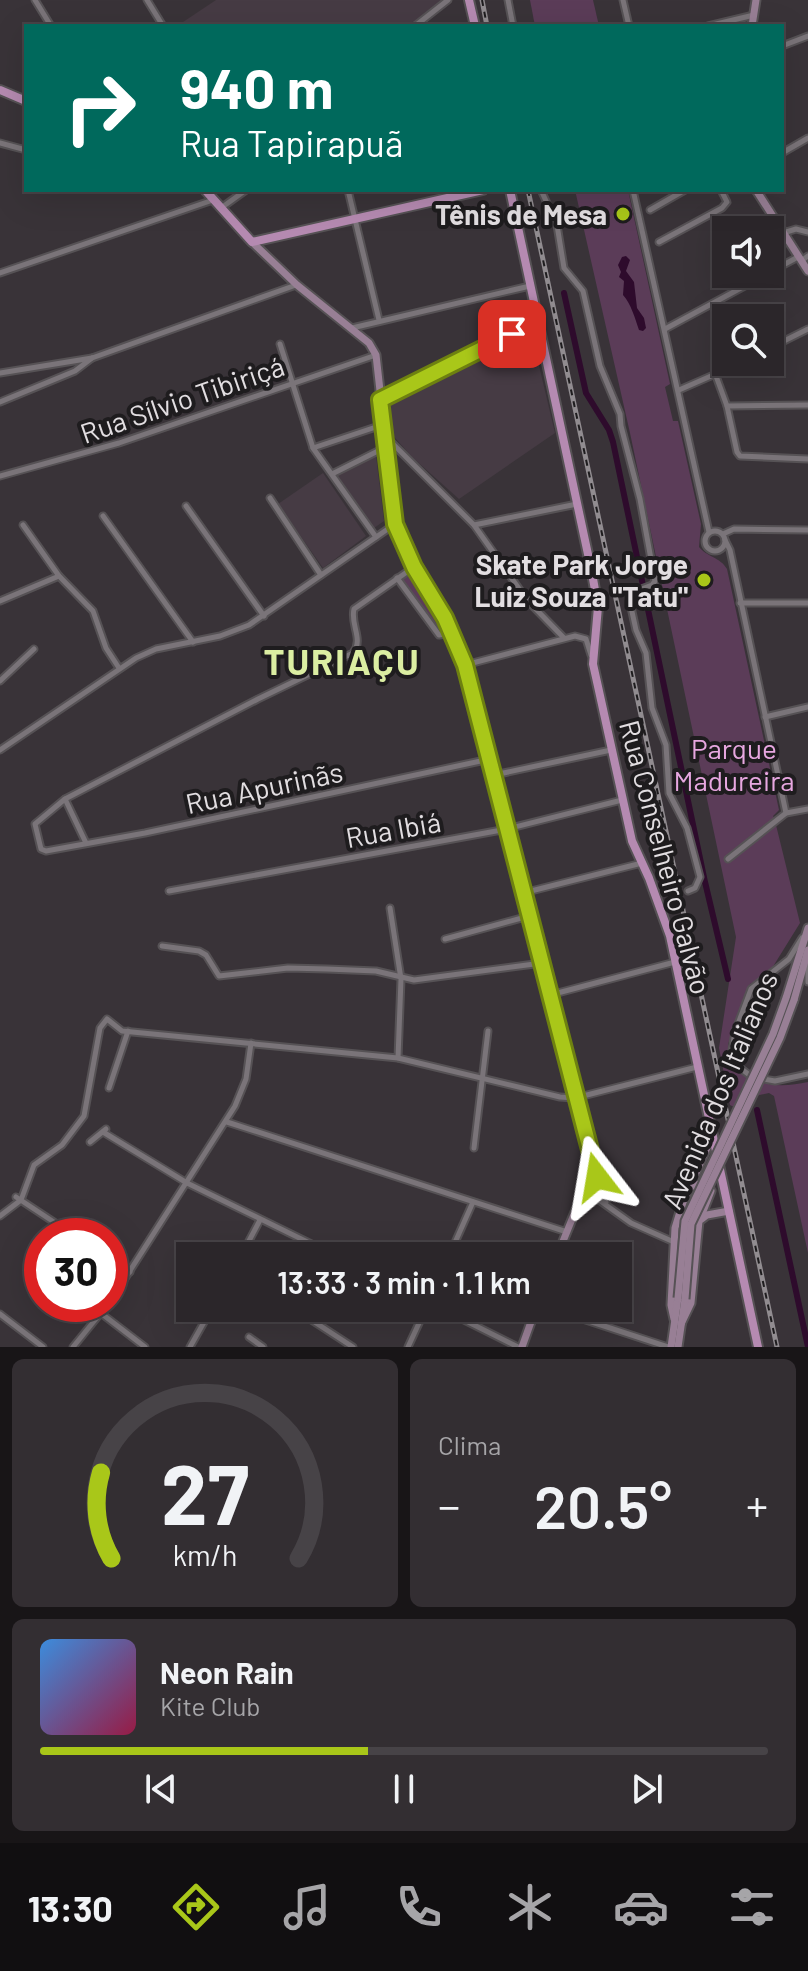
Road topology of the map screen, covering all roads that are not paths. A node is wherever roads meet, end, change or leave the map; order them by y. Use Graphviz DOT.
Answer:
graph roads {
  1 [pos="35,0"];
  2 [pos="147,0"];
  3 [pos="448,0"];
  4 [pos="469,0"];
  5 [pos="508,0"];
  6 [pos="623,0"];
  7 [pos="756,0"];
  8 [pos="754,15"];
  9 [pos="50,24"];
  10 [pos="162,24"];
  11 [pos="418,24"];
  12 [pos="475,24"];
  13 [pos="513,24"];
  14 [pos="629,24"];
  15 [pos="716,24"];
  16 [pos="752,24"];
  17 [pos="808,36"];
  18 [pos="784,45"];
  19 [pos="0,90"];
  20 [pos="24,100"];
  21 [pos="808,138"];
  22 [pos="0,143"];
  23 [pos="24,149"];
  24 [pos="784,152"];
  25 [pos="207,192"];
  26 [pos="243,192"];
  27 [pos="348,192"];
  28 [pos="474,192"];
  29 [pos="510,192"];
  30 [pos="542,192"];
  31 [pos="633,192"];
  32 [pos="682,192"];
  33 [pos="722,192"];
  34 [pos="757,192"];
  35 [pos="213,200"];
  36 [pos="221,208"];
  37 [pos="650,210"];
  38 [pos="772,216"];
  39 [pos="355,219"];
  40 [pos="808,232"];
  41 [pos="784,233"];
  42 [pos="784,234"];
  43 [pos="252,242"];
  44 [pos="659,242"];
  45 [pos="803,258"];
  46 [pos="784,266"];
  47 [pos="808,271"];
  48 [pos="0,273"];
  49 [pos="297,285"];
  50 [pos="530,286"];
  51 [pos="740,288"];
  52 [pos="379,320"];
  53 [pos="538,321"];
  54 [pos="352,328"];
  55 [pos="665,329"];
  56 [pos="808,329"];
  57 [pos="784,341"];
  58 [pos="280,344"];
  59 [pos="376,355"];
  60 [pos="92,358"];
  61 [pos="0,373"];
  62 [pos="716,376"];
  63 [pos="291,383"];
  64 [pos="679,390"];
  65 [pos="380,400"];
  66 [pos="0,402"];
  67 [pos="808,405"];
  68 [pos="727,406"];
  69 [pos="382,425"];
  70 [pos="383,434"];
  71 [pos="313,448"];
  72 [pos="384,448"];
  73 [pos="808,459"];
  74 [pos="332,475"];
  75 [pos="0,476"];
  76 [pos="270,498"];
  77 [pos="577,504"];
  78 [pos="186,506"];
  79 [pos="103,516"];
  80 [pos="395,524"];
  81 [pos="23,525"];
  82 [pos="474,525"];
  83 [pos="808,530"];
  84 [pos="709,532"];
  85 [pos="376,537"];
  86 [pos="724,537"];
  87 [pos="719,550"];
  88 [pos="731,563"];
  89 [pos="414,567"];
  90 [pos="321,575"];
  91 [pos="59,576"];
  92 [pos="397,578"];
  93 [pos="0,601"];
  94 [pos="740,603"];
  95 [pos="808,603"];
  96 [pos="264,616"];
  97 [pos="452,633"];
  98 [pos="564,638"];
  99 [pos="193,642"];
  100 [pos="34,649"];
  101 [pos="593,664"];
  102 [pos="465,665"];
  103 [pos="119,668"];
  104 [pos="0,681"];
  105 [pos="808,707"];
  106 [pos="765,717"];
  107 [pos="0,749"];
  108 [pos="611,750"];
  109 [pos="490,759"];
  110 [pos="494,775"];
  111 [pos="65,799"];
  112 [pos="622,800"];
  113 [pos="808,809"];
  114 [pos="786,813"];
  115 [pos="507,829"];
  116 [pos="86,843"];
  117 [pos="728,859"];
  118 [pos="642,863"];
  119 [pos="169,891"];
  120 [pos="688,891"];
  121 [pos="523,893"];
  122 [pos="390,908"];
  123 [pos="529,916"];
  124 [pos="808,927"];
  125 [pos="445,939"];
  126 [pos="162,946"];
  127 [pos="808,951"];
  128 [pos="675,962"];
  129 [pos="542,963"];
  130 [pos="401,979"];
  131 [pos="808,982"];
  132 [pos="550,995"];
  133 [pos="790,999"];
  134 [pos="125,1031"];
  135 [pos="488,1031"];
  136 [pos="251,1043"];
  137 [pos="398,1058"];
  138 [pos="697,1067"];
  139 [pos="808,1074"];
  140 [pos="483,1079"];
  141 [pos="109,1088"];
  142 [pos="575,1098"];
  143 [pos="227,1122"];
  144 [pos="713,1134"];
  145 [pos="90,1142"];
  146 [pos="474,1148"];
  147 [pos="592,1165"];
  148 [pos="187,1183"];
  149 [pos="690,1187"];
  150 [pos="18,1199"];
  151 [pos="473,1202"];
  152 [pos="606,1203"];
  153 [pos="578,1204"];
  154 [pos="729,1211"];
  155 [pos="0,1216"];
  156 [pos="47,1218"];
  157 [pos="260,1220"];
  158 [pos="699,1221"];
  159 [pos="567,1232"];
  160 [pos="248,1242"];
  161 [pos="306,1242"];
  162 [pos="455,1242"];
  163 [pos="563,1242"];
  164 [pos="674,1242"];
  165 [pos="130,1272"];
  166 [pos="128,1275"];
  167 [pos="0,1314"];
  168 [pos="95,1322"];
  169 [pos="112,1322"];
  170 [pos="204,1322"];
  171 [pos="315,1322"];
  172 [pos="420,1322"];
  173 [pos="469,1322"];
  174 [pos="530,1322"];
  175 [pos="592,1322"];
  176 [pos="678,1322"];
  177 [pos="249,1337"];
  178 [pos="43,1347"];
  179 [pos="73,1347"];
  180 [pos="145,1347"];
  181 [pos="190,1347"];
  182 [pos="263,1347"];
  183 [pos="353,1347"];
  184 [pos="408,1347"];
  185 [pos="520,1347"];
  186 [pos="670,1347"];
  187 [pos="678,1347"];
  188 [pos="758,1347"];
  1 -- 9 [label="street"];
  2 -- 10 [label="street"];
  3 -- 11 [label="street"];
  4 -- 12 [label="main road"];
  5 -- 13 [label="street"];
  6 -- 14 [label="street"];
  7 -- 8 [label="street"];
  8 -- 15 [label="street"];
  8 -- 16 [label="street"];
  17 -- 18 [label="street"];
  19 -- 20 [label="main road"];
  21 -- 24 [label="street"];
  22 -- 23 [label="street"];
  25 -- 35 [label="main road"];
  26 -- 36 [label="street"];
  27 -- 39 [label="street"];
  28 -- 39 [label="main road"];
  29 -- 50 [label="main road, Rua Conselheiro Galvão"];
  30 -- 120 [label="street"];
  31 -- 55 [label="street"];
  32 -- 37 [label="street"];
  33 -- 44 [label="street"];
  34 -- 38 [label="street"];
  35 -- 36 [label="main road"];
  35 -- 48 [label="street"];
  36 -- 43 [label="main road"];
  39 -- 43 [label="main road"];
  39 -- 52 [label="street"];
  40 -- 41 [label="street"];
  42 -- 45 [label="street"];
  43 -- 49 [label="street"];
  45 -- 46 [label="street"];
  45 -- 47 [label="street"];
  49 -- 54 [label="street"];
  49 -- 60 [label="street"];
  50 -- 52 [label="street"];
  50 -- 53 [label="main road, Rua Conselheiro Galvão"];
  51 -- 55 [label="street"];
  52 -- 54 [label="street"];
  53 -- 65 [label="street"];
  53 -- 77 [label="main road, Rua Conselheiro Galvão"];
  54 -- 59 [label="street"];
  55 -- 64 [label="street"];
  56 -- 57 [label="street"];
  58 -- 63 [label="street"];
  59 -- 63 [label="street, Rua Sílvio Tibiriçá"];
  59 -- 65 [label="street"];
  60 -- 61 [label="street"];
  60 -- 66 [label="street"];
  62 -- 64 [label="street"];
  62 -- 68 [label="street"];
  63 -- 71 [label="street"];
  63 -- 75 [label="street, Rua Sílvio Tibiriçá"];
  64 -- 84 [label="street"];
  65 -- 69 [label="street"];
  67 -- 68 [label="street"];
  68 -- 73 [label="street"];
  69 -- 70 [label="street"];
  69 -- 71 [label="street"];
  70 -- 72 [label="street"];
  70 -- 82 [label="street"];
  71 -- 74 [label="street"];
  72 -- 74 [label="street"];
  72 -- 80 [label="street"];
  74 -- 85 [label="street"];
  76 -- 90 [label="street"];
  77 -- 82 [label="street"];
  77 -- 101 [label="main road, Rua Conselheiro Galvão"];
  78 -- 96 [label="street"];
  79 -- 99 [label="street"];
  80 -- 85 [label="street"];
  80 -- 89 [label="street"];
  81 -- 91 [label="street"];
  82 -- 98 [label="street"];
  83 -- 86 [label="street"];
  84 -- 86 [label="street"];
  84 -- 87 [label="street"];
  85 -- 90 [label="street"];
  86 -- 87 [label="street"];
  86 -- 88 [label="street"];
  87 -- 88 [label="street"];
  88 -- 94 [label="street"];
  89 -- 92 [label="street"];
  89 -- 97 [label="street"];
  90 -- 96 [label="street"];
  91 -- 93 [label="street"];
  91 -- 103 [label="street"];
  92 -- 97 [label="street"];
  92 -- 111 [label="street"];
  94 -- 95 [label="street"];
  94 -- 106 [label="street"];
  96 -- 99 [label="street"];
  97 -- 102 [label="street"];
  98 -- 101 [label="street"];
  98 -- 102 [label="street"];
  99 -- 103 [label="street"];
  100 -- 104 [label="street"];
  101 -- 108 [label="main road, Rua Conselheiro Galvão"];
  102 -- 109 [label="street"];
  103 -- 107 [label="street"];
  105 -- 106 [label="street"];
  106 -- 114 [label="street"];
  108 -- 110 [label="street"];
  108 -- 112 [label="main road, Rua Conselheiro Galvão"];
  109 -- 110 [label="street"];
  109 -- 116 [label="street, Rua Apurinãs"];
  110 -- 115 [label="street"];
  111 -- 116 [label="street"];
  111 -- 116 [label="street, Rua Apurinãs"];
  112 -- 115 [label="street, Rua Ibiá"];
  112 -- 118 [label="main road, Rua Conselheiro Galvão"];
  113 -- 114 [label="street"];
  114 -- 117 [label="street"];
  115 -- 119 [label="street, Rua Ibiá"];
  115 -- 121 [label="street"];
  118 -- 121 [label="street"];
  118 -- 128 [label="main road, Rua Conselheiro Galvão"];
  121 -- 123 [label="street"];
  122 -- 130 [label="street"];
  123 -- 125 [label="street"];
  123 -- 129 [label="street"];
  124 -- 133 [label="street, Avenida dos Italianos"];
  124 -- 139 [label="street"];
  126 -- 130 [label="street"];
  127 -- 131 [label="street"];
  127 -- 133 [label="street, Avenida dos Italianos"];
  128 -- 132 [label="street"];
  128 -- 138 [label="main road, Rua Conselheiro Galvão"];
  129 -- 130 [label="street"];
  129 -- 132 [label="street"];
  130 -- 137 [label="street"];
  132 -- 142 [label="street"];
  133 -- 176 [label="street, Avenida dos Italianos, bridge"];
  134 -- 136 [label="street"];
  134 -- 141 [label="street"];
  134 -- 150 [label="street"];
  135 -- 140 [label="street"];
  136 -- 137 [label="street"];
  136 -- 143 [label="street"];
  137 -- 140 [label="street"];
  138 -- 142 [label="street"];
  138 -- 144 [label="main road, Rua Conselheiro Galvão"];
  140 -- 142 [label="street"];
  140 -- 146 [label="street"];
  142 -- 147 [label="street"];
  143 -- 148 [label="street"];
  143 -- 151 [label="street"];
  144 -- 149 [label="street, Avenida dos Italianos"];
  144 -- 154 [label="main road, Rua Conselheiro Galvão"];
  145 -- 148 [label="street"];
  147 -- 152 [label="street"];
  147 -- 153 [label="street"];
  148 -- 157 [label="street"];
  148 -- 165 [label="street"];
  149 -- 158 [label="street"];
  149 -- 164 [label="street, Avenida dos Italianos"];
  150 -- 155 [label="street"];
  150 -- 156 [label="street"];
  151 -- 159 [label="street"];
  151 -- 162 [label="street"];
  152 -- 153 [label="street"];
  152 -- 164 [label="street"];
  153 -- 159 [label="street"];
  154 -- 158 [label="street, Avenida dos Italianos"];
  154 -- 188 [label="main road, Rua Conselheiro Galvão"];
  157 -- 160 [label="street"];
  157 -- 161 [label="street"];
  158 -- 176 [label="street, Avenida dos Italianos"];
  159 -- 163 [label="street"];
  164 -- 176 [label="street, Avenida dos Italianos"];
  165 -- 166 [label="street"];
  167 -- 178 [label="street"];
  168 -- 179 [label="street"];
  169 -- 180 [label="street"];
  170 -- 181 [label="street"];
  171 -- 183 [label="street"];
  172 -- 184 [label="street"];
  173 -- 185 [label="street"];
  174 -- 185 [label="street"];
  175 -- 186 [label="street"];
  176 -- 186 [label="street, Avenida dos Italianos"];
  176 -- 187 [label="street, Avenida dos Italianos"];
  177 -- 182 [label="street"];
}
